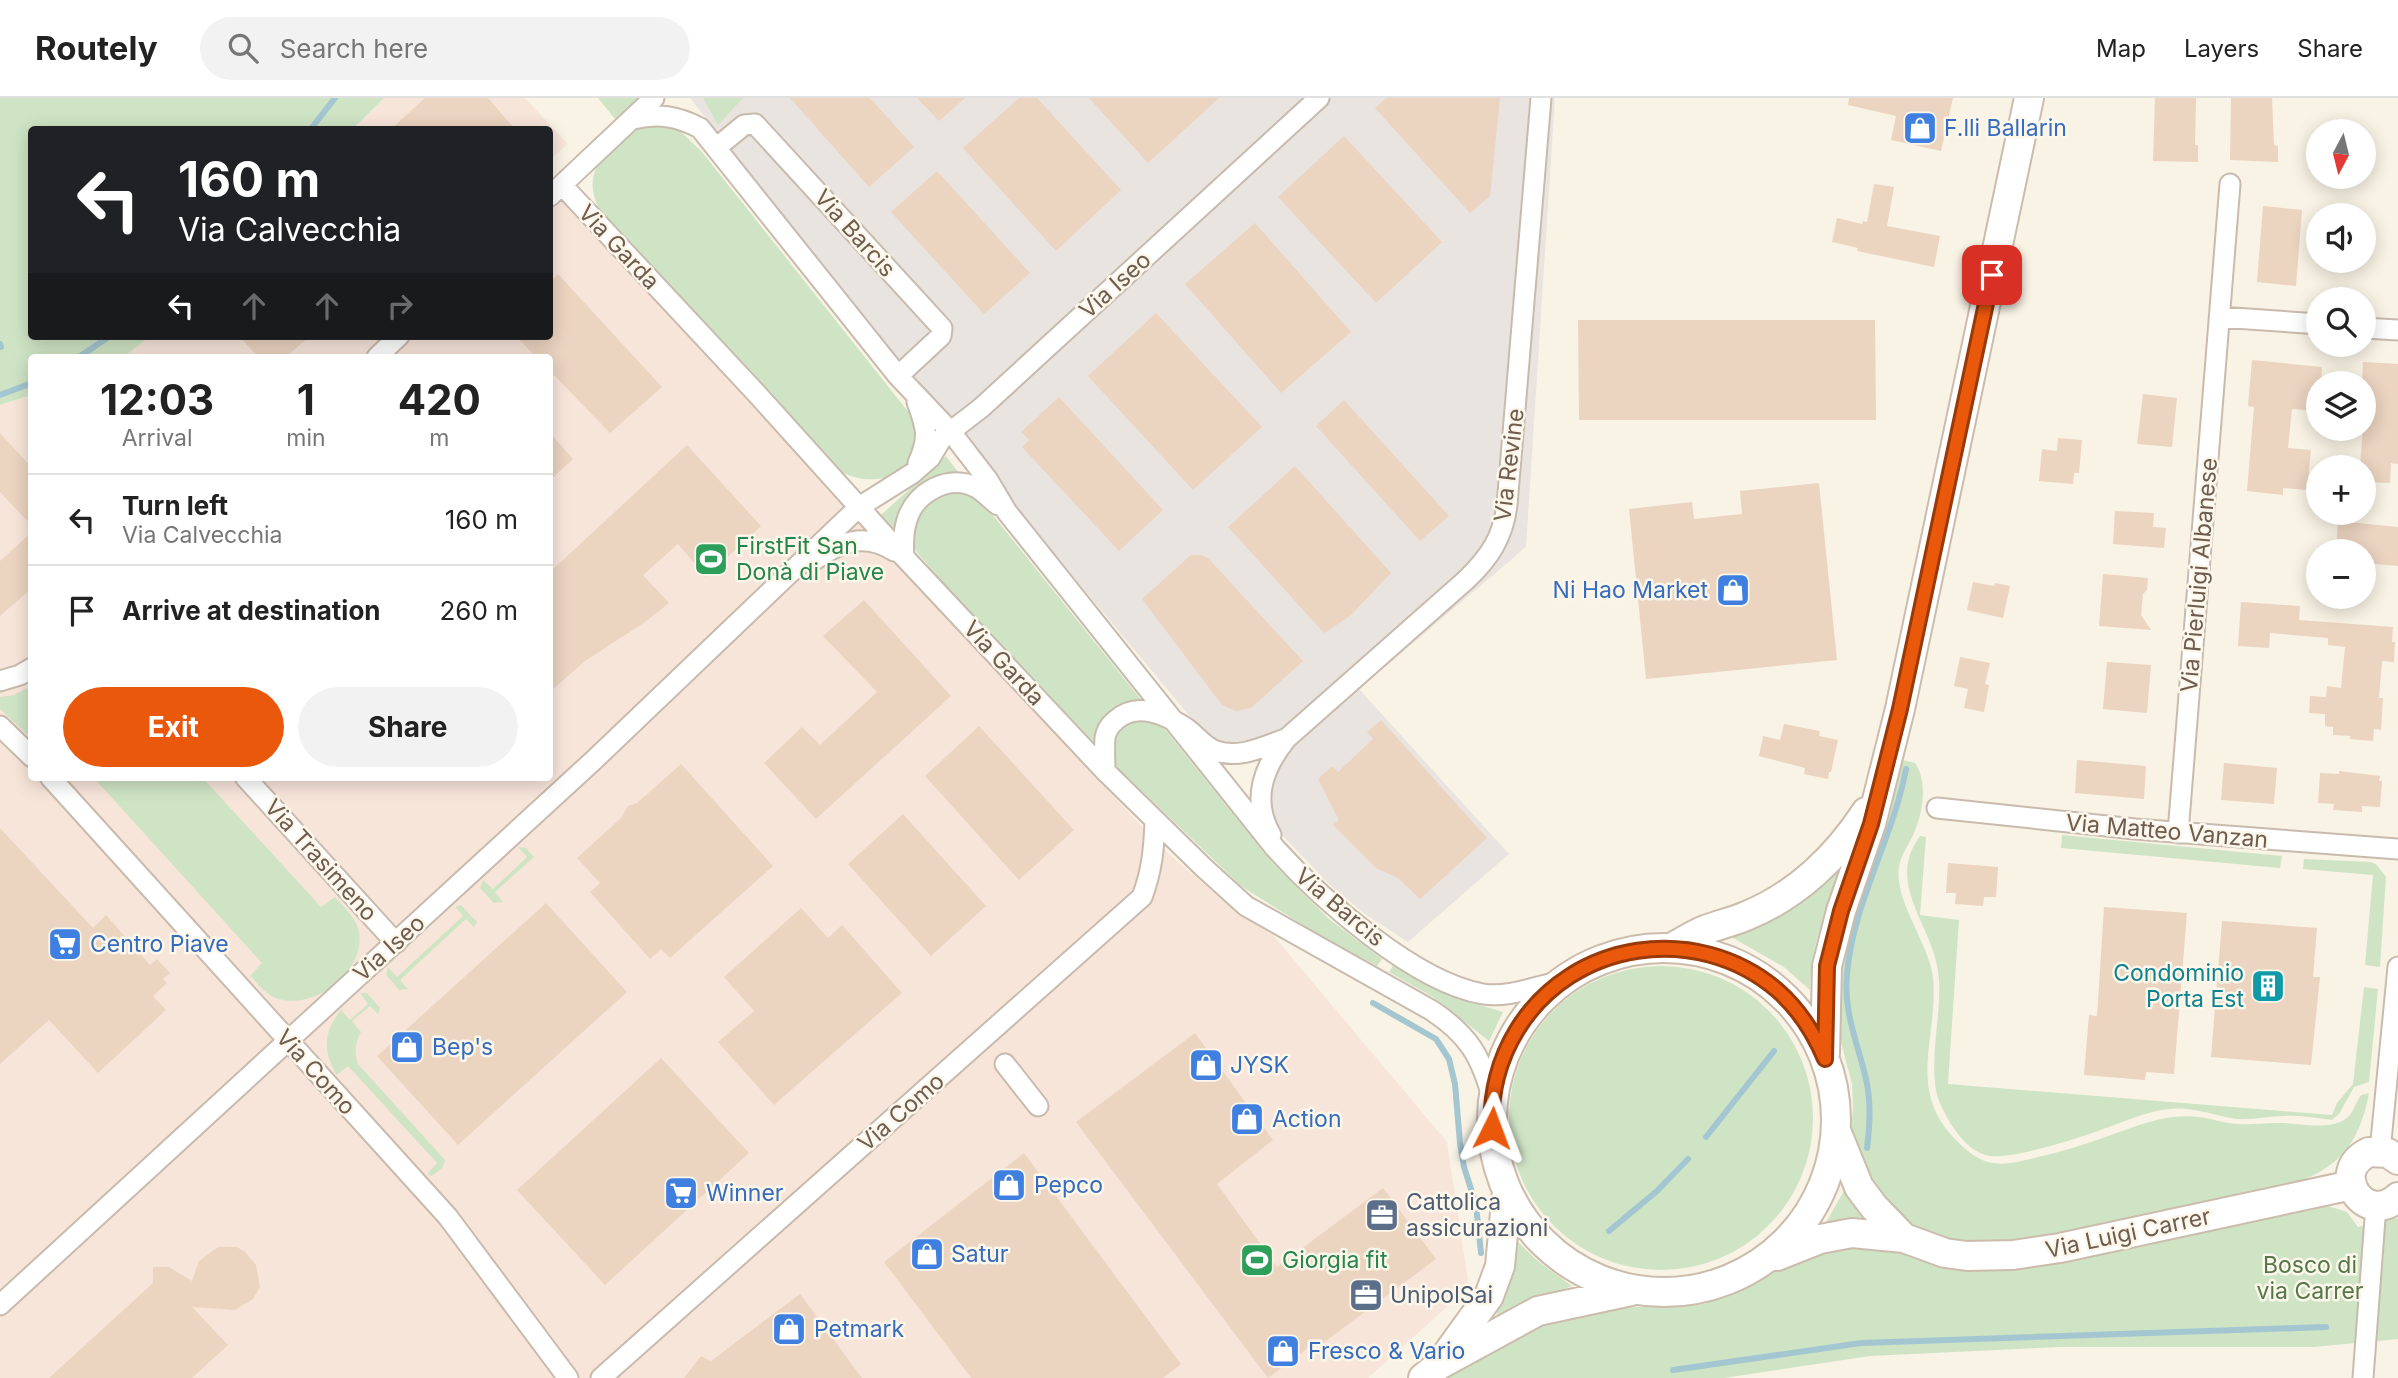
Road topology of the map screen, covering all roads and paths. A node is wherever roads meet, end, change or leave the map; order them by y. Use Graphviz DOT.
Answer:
graph roads {
  1 [pos="654,98"];
  2 [pos="1319,98"];
  3 [pos="1541,98"];
  4 [pos="2029,98"];
  5 [pos="633,119"];
  6 [pos="716,148"];
  7 [pos="2230,184"];
  8 [pos="556,190"];
  9 [pos="2220,317"];
  10 [pos="2306,323"];
  11 [pos="2376,329"];
  12 [pos="2398,330"];
  13 [pos="394,340"];
  14 [pos="380,354"];
  15 [pos="898,376"];
  16 [pos="914,394"];
  17 [pos="951,432"];
  18 [pos="908,477"];
  19 [pos="834,480"];
  20 [pos="859,507"];
  21 [pos="1007,512"];
  22 [pos="904,557"];
  23 [pos="775,587"];
  24 [pos="28,671"];
  25 [pos="0,681"];
  26 [pos="1175,722"];
  27 [pos="0,726"];
  28 [pos="1286,739"];
  29 [pos="28,753"];
  30 [pos="1105,771"];
  31 [pos="54,781"];
  32 [pos="249,781"];
  33 [pos="1876,798"];
  34 [pos="1937,808"];
  35 [pos="1155,821"];
  36 [pos="2178,833"];
  37 [pos="2398,849"];
  38 [pos="1295,870"];
  39 [pos="396,943"];
  40 [pos="1671,948"];
  41 [pos="2398,967"];
  42 [pos="1562,981"];
  43 [pos="287,1041"];
  44 [pos="1825,1059"];
  45 [pos="1005,1064"];
  46 [pos="1493,1100"];
  47 [pos="1038,1106"];
  48 [pos="1836,1130"];
  49 [pos="2389,1155"];
  50 [pos="2351,1185"];
  51 [pos="1507,1191"];
  52 [pos="2387,1201"];
  53 [pos="1904,1238"];
  54 [pos="1762,1261"];
  55 [pos="1637,1289"];
  56 [pos="0,1305"];
  57 [pos="1431,1371"];
  58 [pos="568,1378"];
  59 [pos="592,1378"];
  60 [pos="601,1378"];
  61 [pos="2363,1378"];
  1 -- 5 [label="street"];
  2 -- 17 [label="street, Via Iseo"];
  3 -- 28 [label="street, Via Revine"];
  4 -- 33 [label="main road"];
  5 -- 6 [label="street, Via Barcis"];
  5 -- 8 [label="street"];
  6 -- 15 [label="street, Via Barcis"];
  6 -- 15 [label="street, Via Barcis"];
  7 -- 9 [label="street, Via Pierluigi Albanese"];
  8 -- 19 [label="street, Via Garda"];
  9 -- 10 [label="street"];
  9 -- 36 [label="street, Via Pierluigi Albanese"];
  11 -- 12 [label="street"];
  13 -- 14 [label="street"];
  15 -- 16 [label="street, Via Barcis"];
  16 -- 17 [label="street, Via Barcis"];
  16 -- 18 [label="street"];
  17 -- 18 [label="street, Via Iseo"];
  17 -- 21 [label="street, Via Barcis"];
  18 -- 19 [label="street"];
  18 -- 20 [label="street, Via Iseo"];
  19 -- 20 [label="street, Via Garda"];
  20 -- 22 [label="street, Via Garda"];
  20 -- 23 [label="street, Via Iseo"];
  21 -- 22 [label="street, Via Barcis"];
  21 -- 26 [label="street, Via Barcis"];
  22 -- 23 [label="street, Via Iseo"];
  22 -- 30 [label="street, Via Garda"];
  23 -- 39 [label="street, Via Iseo"];
  24 -- 25 [label="street"];
  26 -- 28 [label="street, Via Revine"];
  26 -- 30 [label="street"];
  26 -- 38 [label="street, Via Barcis"];
  27 -- 29 [label="street"];
  28 -- 38 [label="street, Via Revine"];
  30 -- 35 [label="street, Via Garda"];
  31 -- 43 [label="street, Via Como"];
  32 -- 39 [label="street, Via Trasimeno"];
  33 -- 40 [label="main road"];
  33 -- 44 [label="main road"];
  34 -- 36 [label="street, Via Matteo Vanzan"];
  35 -- 46 [label="street, Via Garda"];
  35 -- 60 [label="street, Via Como"];
  36 -- 37 [label="street, Via Matteo Vanzan"];
  38 -- 42 [label="street, Via Barcis"];
  39 -- 43 [label="street, Via Iseo"];
  40 -- 42 [label="main road"];
  40 -- 44 [label="main road"];
  41 -- 49 [label="street"];
  42 -- 46 [label="main road"];
  43 -- 56 [label="street, Via Iseo"];
  43 -- 58 [label="street, Via Como"];
  44 -- 48 [label="main road"];
  45 -- 47 [label="street"];
  46 -- 51 [label="main road"];
  48 -- 53 [label="main road, Via Luigi Carrer"];
  48 -- 54 [label="main road"];
  49 -- 50 [label="main road"];
  50 -- 52 [label="main road"];
  50 -- 53 [label="main road, Via Luigi Carrer"];
  51 -- 55 [label="main road"];
  51 -- 57 [label="main road"];
  52 -- 61 [label="street"];
  53 -- 54 [label="main road, Via Luigi Carrer"];
  54 -- 55 [label="main road"];
  55 -- 57 [label="main road"];
  58 -- 59 [label="street, Via Como"];
}
